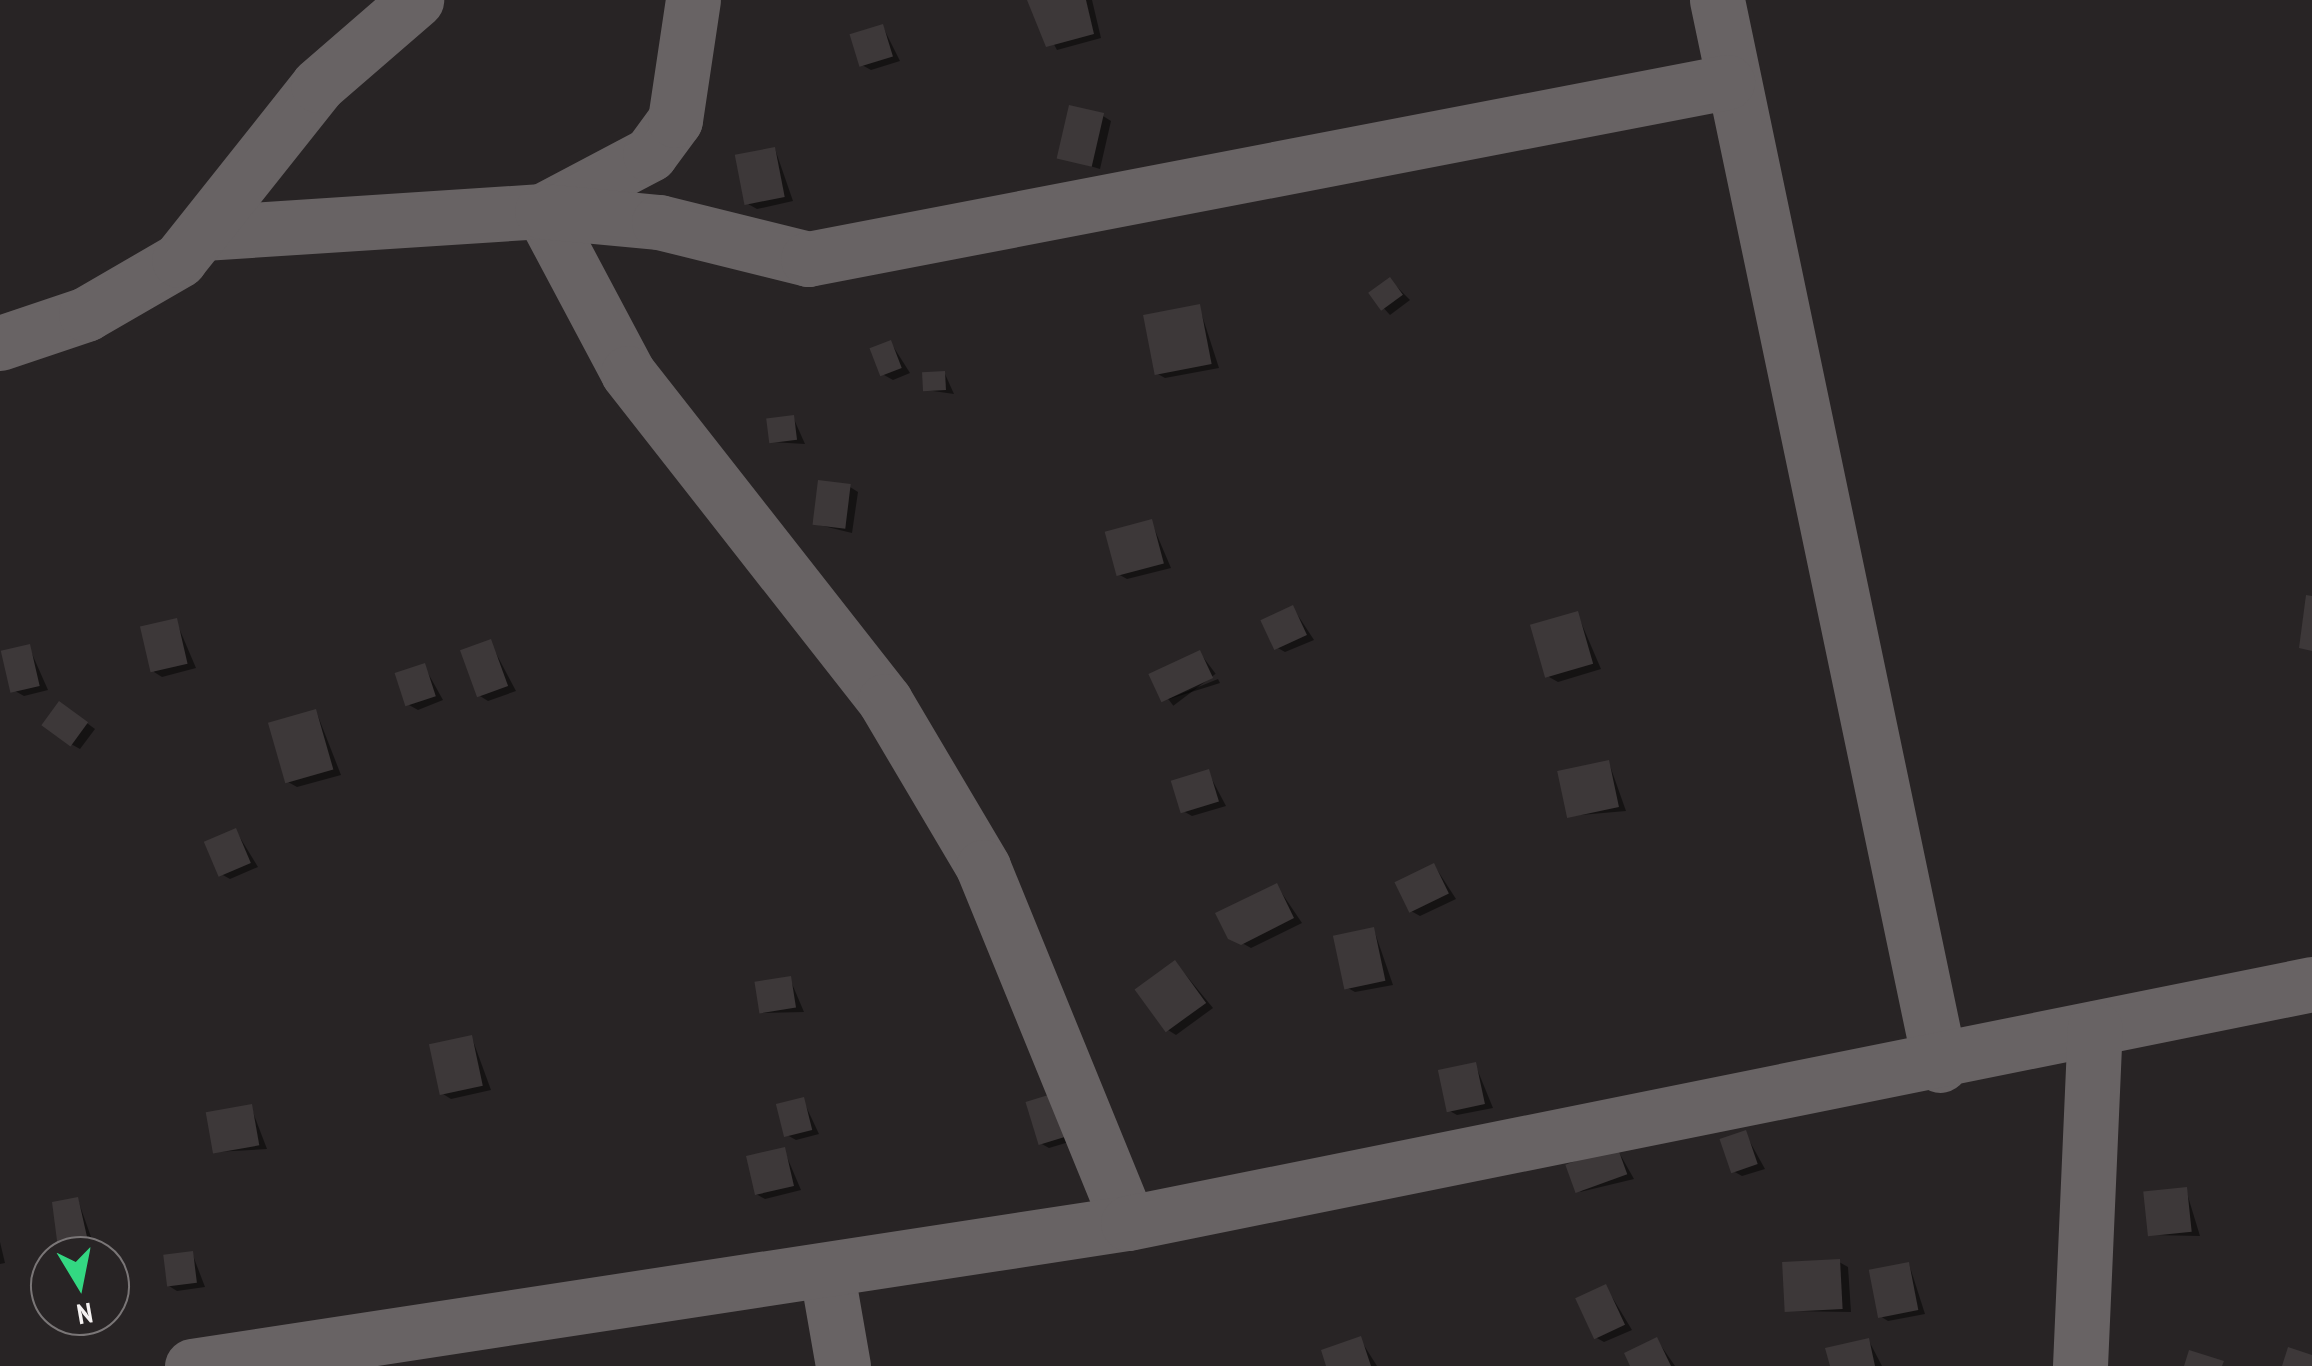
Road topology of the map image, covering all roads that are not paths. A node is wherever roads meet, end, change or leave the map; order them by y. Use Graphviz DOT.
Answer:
graph roads {
  1 [pos="416,0"];
  2 [pos="693,0"];
  3 [pos="1717,0"];
  4 [pos="1728,82"];
  5 [pos="542,211"];
  6 [pos="203,232"];
  7 [pos="0,342"];
  8 [pos="2312,984"];
  9 [pos="2095,1028"];
  10 [pos="1940,1065"];
  11 [pos="1128,1223"];
  12 [pos="828,1274"];
  13 [pos="192,1366"];
  14 [pos="843,1366"];
  15 [pos="2080,1366"];
  1 -- 6 [label="street"];
  2 -- 5 [label="street"];
  3 -- 4 [label="street"];
  4 -- 5 [label="street"];
  4 -- 10 [label="street"];
  5 -- 6 [label="street"];
  5 -- 11 [label="street"];
  6 -- 7 [label="street"];
  8 -- 9 [label="street"];
  9 -- 10 [label="street"];
  9 -- 15 [label="street"];
  10 -- 11 [label="street"];
  11 -- 12 [label="street"];
  12 -- 13 [label="street"];
  12 -- 14 [label="street"];
}
